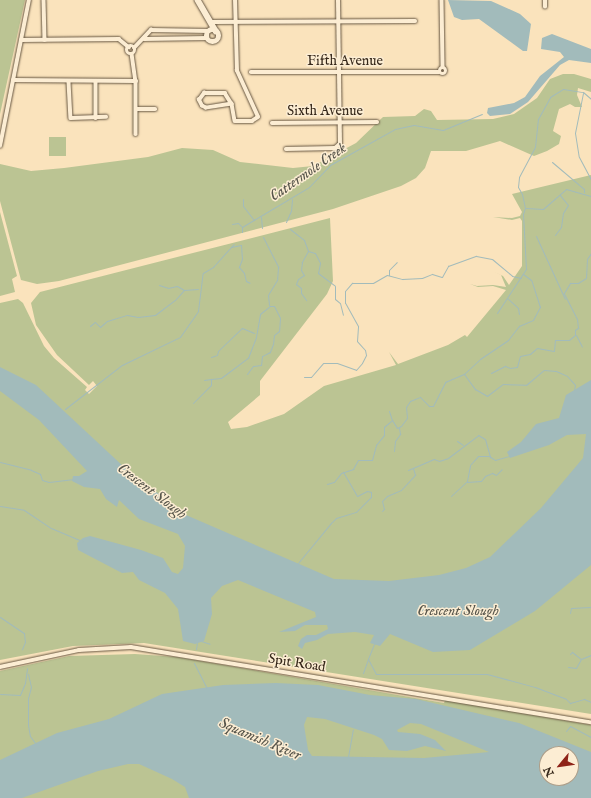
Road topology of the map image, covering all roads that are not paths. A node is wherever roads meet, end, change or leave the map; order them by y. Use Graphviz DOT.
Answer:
graph roads {
  1 [pos="29,0"];
  2 [pos="44,0"];
  3 [pos="198,0"];
  4 [pos="235,0"];
  5 [pos="338,0"];
  6 [pos="442,0"];
  7 [pos="545,0"];
  8 [pos="545,7"];
  9 [pos="210,20"];
  10 [pos="338,21"];
  11 [pos="414,21"];
  12 [pos="235,22"];
  13 [pos="209,31"];
  14 [pos="216,31"];
  15 [pos="207,38"];
  16 [pos="144,39"];
  17 [pos="21,40"];
  18 [pos="45,40"];
  19 [pos="128,47"];
  20 [pos="134,48"];
  21 [pos="132,54"];
  22 [pos="442,67"];
  23 [pos="251,72"];
  24 [pos="339,72"];
  25 [pos="439,72"];
  26 [pos="13,80"];
  27 [pos="136,81"];
  28 [pos="69,82"];
  29 [pos="96,82"];
  30 [pos="232,104"];
  31 [pos="136,109"];
  32 [pos="155,109"];
  33 [pos="106,117"];
  34 [pos="96,118"];
  35 [pos="377,122"];
  36 [pos="272,123"];
  37 [pos="339,123"];
  38 [pos="136,134"];
  39 [pos="0,146"];
  40 [pos="286,148"];
  41 [pos="0,667"];
  42 [pos="591,722"];
  1 -- 17 [label="street"];
  2 -- 18 [label="street"];
  3 -- 9 [label="street"];
  4 -- 12 [label="street"];
  5 -- 10 [label="street"];
  6 -- 22 [label="street"];
  7 -- 8 [label="street"];
  9 -- 12 [label="street"];
  9 -- 13 [label="street"];
  9 -- 14 [label="street"];
  10 -- 11 [label="street"];
  10 -- 12 [label="street"];
  10 -- 24 [label="street"];
  12 -- 30 [label="street"];
  13 -- 14 [label="street"];
  13 -- 15 [label="street"];
  13 -- 16 [label="street"];
  14 -- 15 [label="street"];
  15 -- 16 [label="street"];
  16 -- 20 [label="street"];
  17 -- 18 [label="street"];
  17 -- 26 [label="street"];
  18 -- 19 [label="street"];
  19 -- 20 [label="street"];
  19 -- 21 [label="street"];
  20 -- 21 [label="street"];
  21 -- 27 [label="street"];
  22 -- 25 [label="street"];
  22 -- 25 [label="street"];
  23 -- 24 [label="street, Fifth Avenue"];
  24 -- 25 [label="street, Fifth Avenue"];
  24 -- 37 [label="street"];
  26 -- 28 [label="street"];
  26 -- 39 [label="street"];
  27 -- 29 [label="street"];
  27 -- 31 [label="street"];
  28 -- 29 [label="street"];
  28 -- 34 [label="street"];
  29 -- 34 [label="street"];
  30 -- 30 [label="street"];
  31 -- 32 [label="street"];
  31 -- 38 [label="street"];
  33 -- 34 [label="street"];
  35 -- 37 [label="street, Sixth Avenue"];
  36 -- 37 [label="street, Sixth Avenue"];
  37 -- 40 [label="street"];
  41 -- 42 [label="street, Spit Road"];
}
